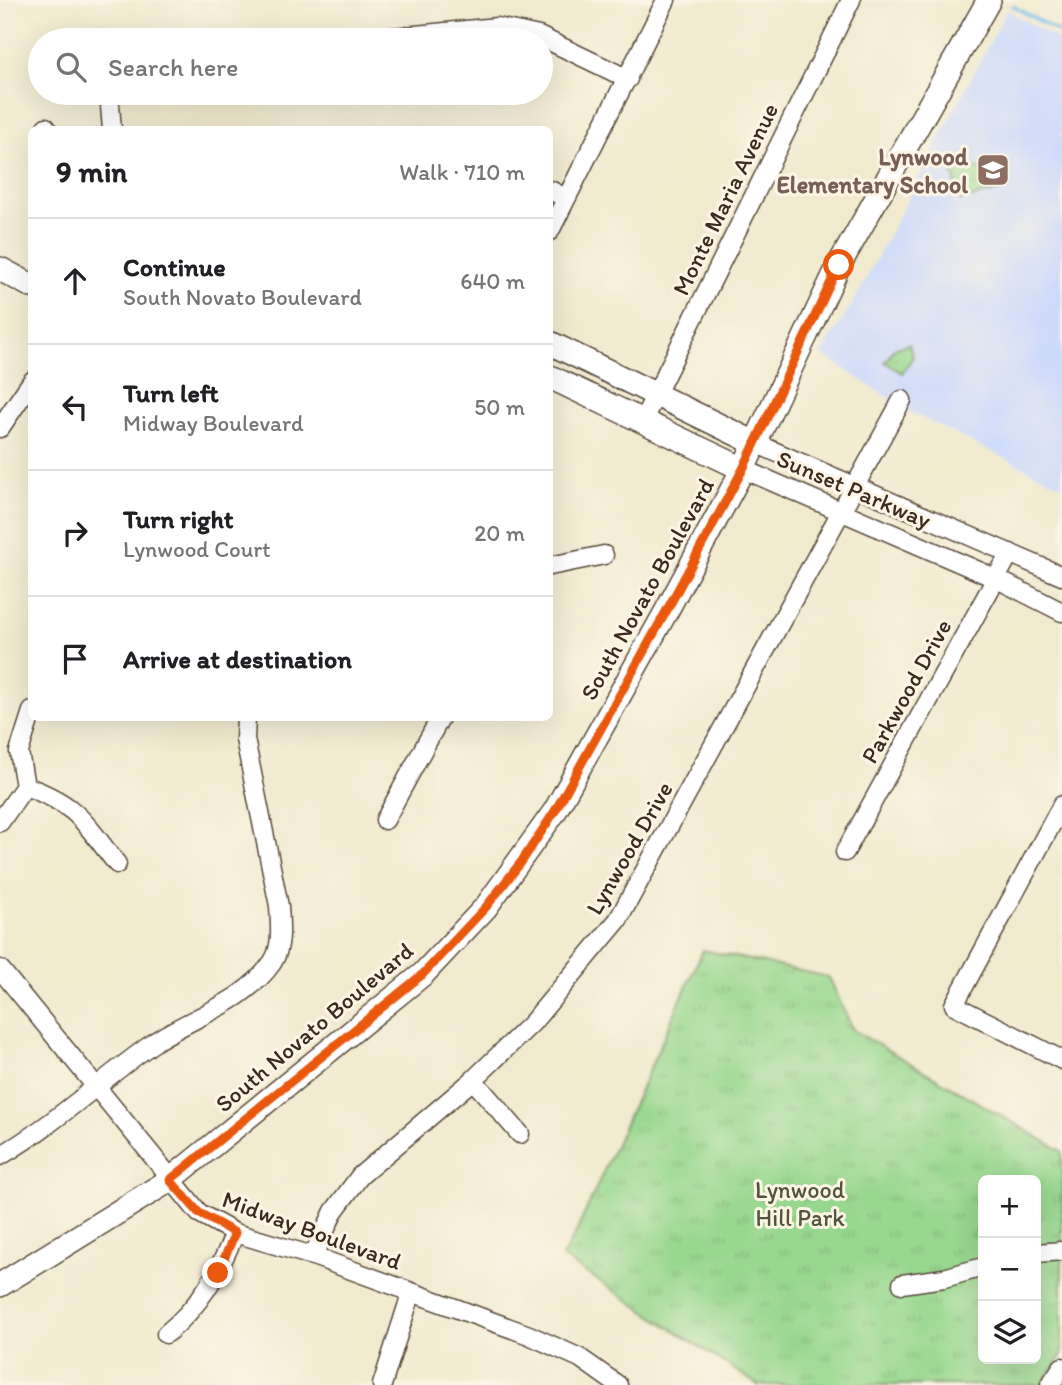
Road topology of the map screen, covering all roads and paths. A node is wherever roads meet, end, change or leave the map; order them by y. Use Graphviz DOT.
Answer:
graph roads {
  1 [pos="666,0"];
  2 [pos="851,0"];
  3 [pos="989,0"];
  4 [pos="553,42"];
  5 [pos="628,79"];
  6 [pos="110,105"];
  7 [pos="112,126"];
  8 [pos="558,194"];
  9 [pos="553,217"];
  10 [pos="0,269"];
  11 [pos="28,284"];
  12 [pos="553,344"];
  13 [pos="553,378"];
  14 [pos="28,388"];
  15 [pos="656,395"];
  16 [pos="902,400"];
  17 [pos="643,421"];
  18 [pos="0,428"];
  19 [pos="755,443"];
  20 [pos="743,469"];
  21 [pos="856,487"];
  22 [pos="842,514"];
  23 [pos="1010,553"];
  24 [pos="604,555"];
  25 [pos="553,565"];
  26 [pos="1062,576"];
  27 [pos="996,579"];
  28 [pos="1062,612"];
  29 [pos="29,721"];
  30 [pos="246,721"];
  31 [pos="438,721"];
  32 [pos="25,786"];
  33 [pos="1062,805"];
  34 [pos="385,820"];
  35 [pos="0,822"];
  36 [pos="845,852"];
  37 [pos="117,864"];
  38 [pos="0,969"];
  39 [pos="1062,1060"];
  40 [pos="473,1080"];
  41 [pos="97,1088"];
  42 [pos="520,1134"];
  43 [pos="0,1156"];
  44 [pos="170,1180"];
  45 [pos="235,1233"];
  46 [pos="1062,1251"];
  47 [pos="1041,1253"];
  48 [pos="313,1256"];
  49 [pos="978,1268"];
  50 [pos="902,1284"];
  51 [pos="0,1285"];
  52 [pos="411,1294"];
  53 [pos="166,1334"];
  54 [pos="1062,1367"];
  55 [pos="382,1385"];
  56 [pos="618,1385"];
  57 [pos="1050,1385"];
  1 -- 5 [label="street"];
  2 -- 15 [label="street, Monte Maria Avenue"];
  3 -- 19 [label="main road, South Novato Boulevard"];
  4 -- 5 [label="street"];
  5 -- 8 [label="street"];
  6 -- 7 [label="street"];
  8 -- 9 [label="street"];
  10 -- 11 [label="main road"];
  12 -- 15 [label="main road, Sunset Parkway"];
  13 -- 17 [label="main road, Sunset Parkway"];
  14 -- 18 [label="street"];
  15 -- 17 [label="street, Monte Maria Avenue"];
  15 -- 19 [label="main road, Sunset Parkway"];
  16 -- 21 [label="street, Lynwood Drive"];
  17 -- 20 [label="main road, Sunset Parkway"];
  19 -- 20 [label="main road, South Novato Boulevard"];
  19 -- 21 [label="street, Sunset Parkway"];
  20 -- 22 [label="street, Sunset Parkway"];
  20 -- 44 [label="main road, South Novato Boulevard"];
  21 -- 22 [label="street, Lynwood Drive"];
  21 -- 23 [label="street, Sunset Parkway"];
  22 -- 27 [label="street, Sunset Parkway"];
  22 -- 40 [label="street, Lynwood Drive"];
  23 -- 26 [label="street, Sunset Parkway"];
  23 -- 27 [label="street, Parkwood Drive"];
  24 -- 25 [label="street"];
  27 -- 28 [label="street, Sunset Parkway"];
  27 -- 36 [label="street, Parkwood Drive"];
  29 -- 32 [label="street"];
  30 -- 41 [label="street"];
  31 -- 34 [label="street"];
  32 -- 35 [label="street"];
  32 -- 37 [label="street"];
  33 -- 39 [label="street"];
  38 -- 41 [label="street, Midway Boulevard"];
  40 -- 42 [label="street"];
  40 -- 48 [label="street, Lynwood Drive"];
  41 -- 43 [label="street"];
  41 -- 44 [label="street, Midway Boulevard"];
  44 -- 45 [label="street, Midway Boulevard"];
  44 -- 51 [label="main road, South Novato Boulevard"];
  45 -- 48 [label="street, Midway Boulevard"];
  45 -- 53 [label="street"];
  46 -- 47 [label="street"];
  48 -- 52 [label="street, Midway Boulevard"];
  49 -- 50 [label="street"];
  52 -- 55 [label="street"];
  52 -- 56 [label="street, Midway Boulevard"];
  54 -- 57 [label="street"];
}
